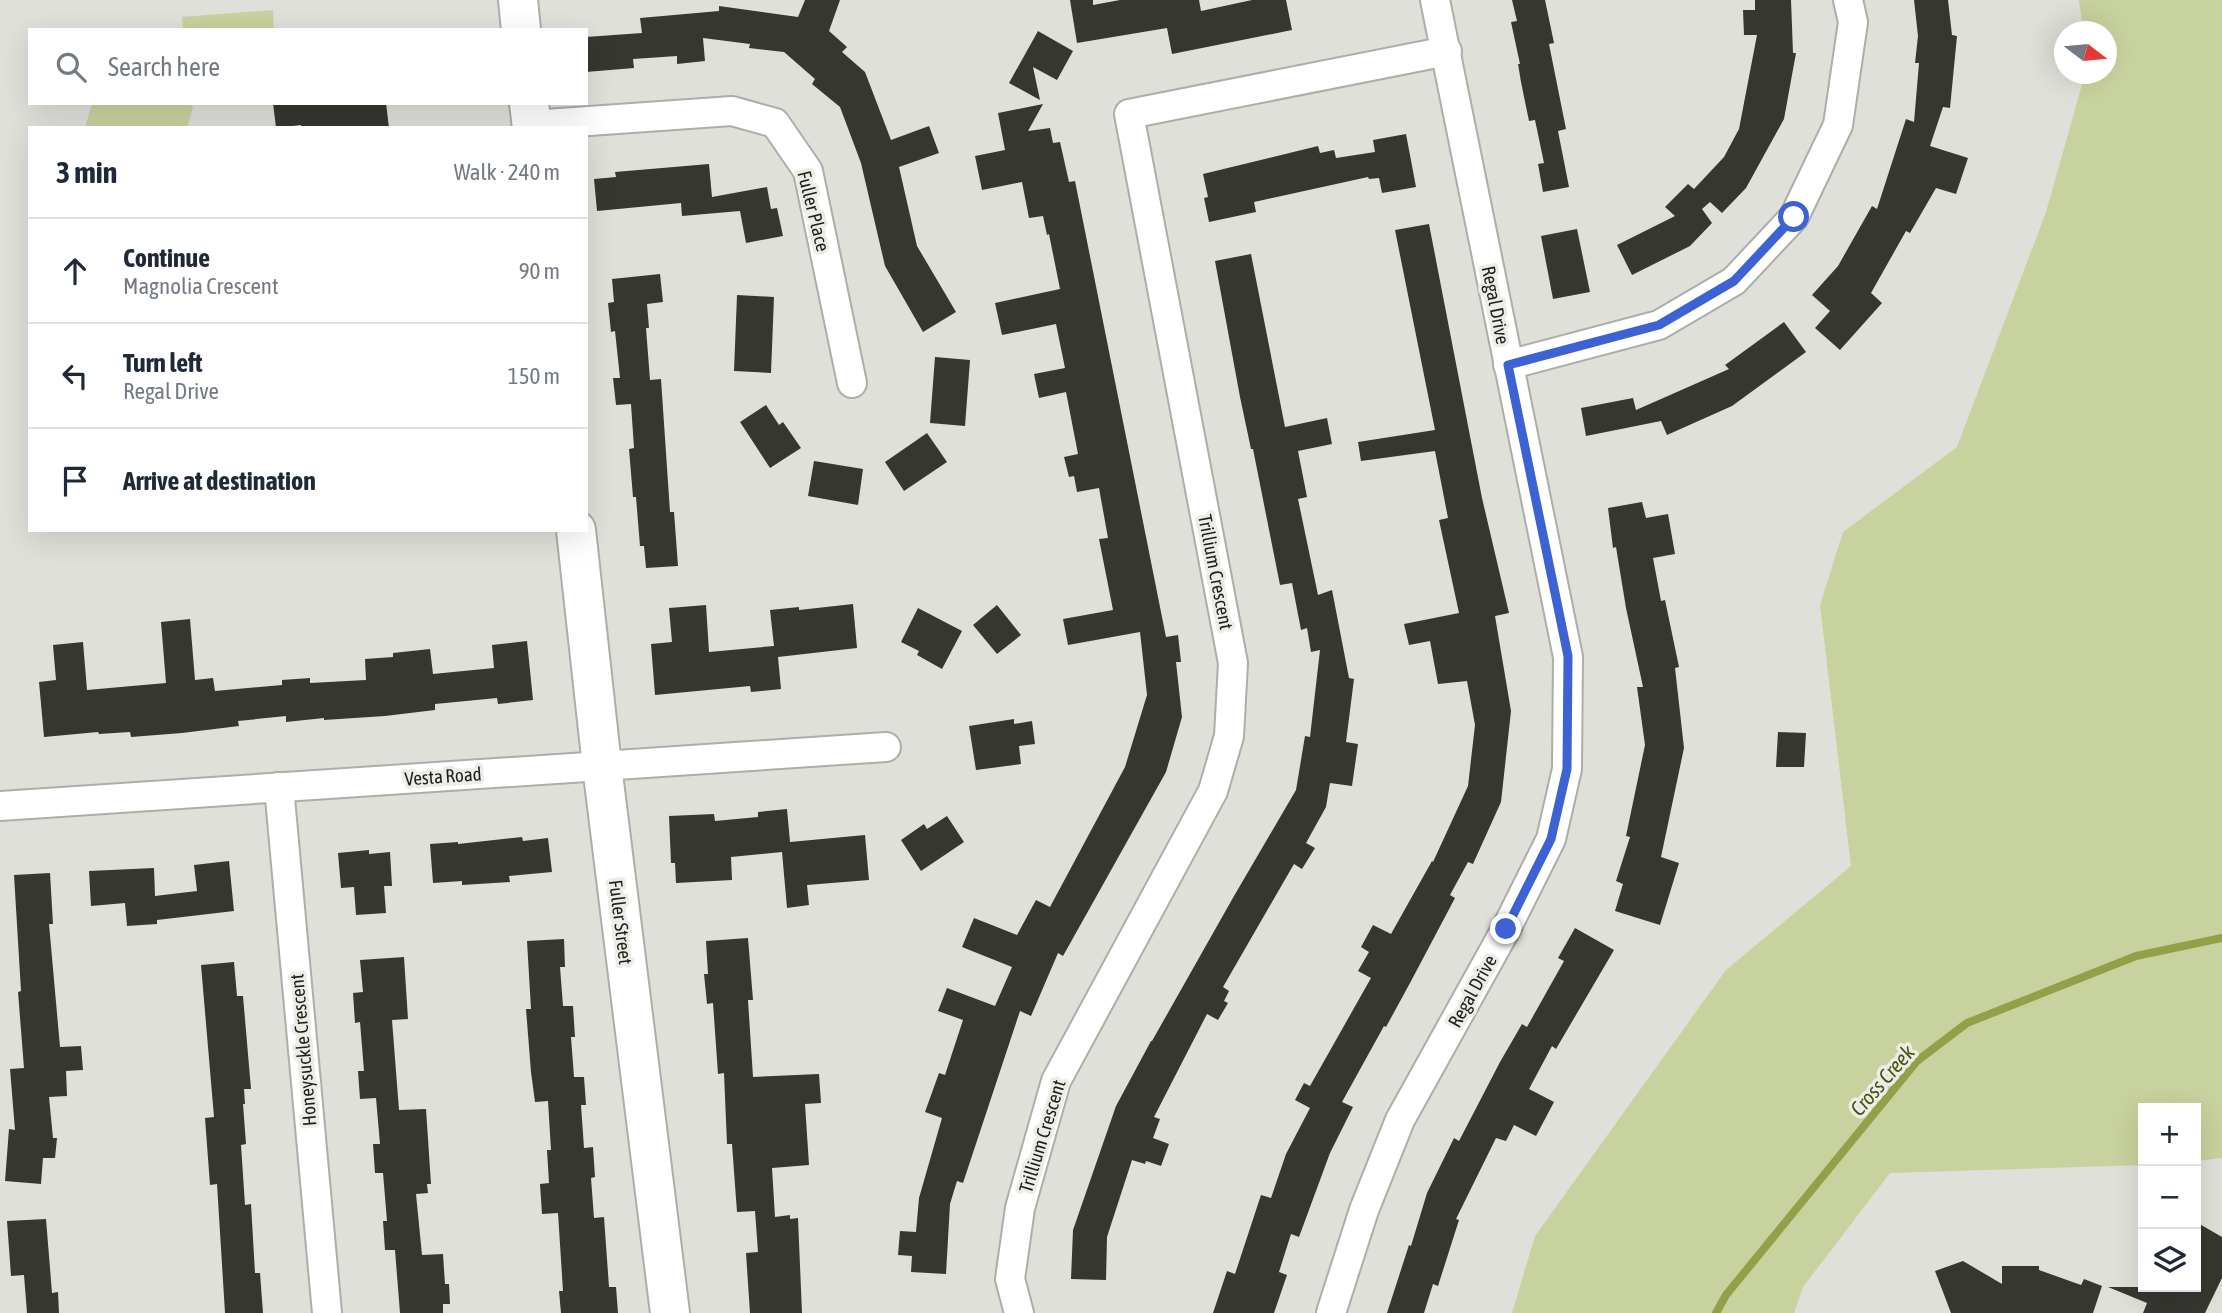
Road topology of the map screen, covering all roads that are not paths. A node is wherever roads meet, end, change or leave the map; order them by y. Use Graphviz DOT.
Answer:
graph roads {
  1 [pos="518,0"];
  2 [pos="1436,0"];
  3 [pos="1848,0"];
  4 [pos="521,28"];
  5 [pos="1447,51"];
  6 [pos="531,119"];
  7 [pos="1508,365"];
  8 [pos="852,383"];
  9 [pos="576,532"];
  10 [pos="886,747"];
  11 [pos="602,766"];
  12 [pos="279,787"];
  13 [pos="0,806"];
  14 [pos="327,1313"];
  15 [pos="670,1313"];
  16 [pos="1018,1313"];
  17 [pos="1331,1313"];
  1 -- 4 [label="street"];
  2 -- 5 [label="street, Regal Drive"];
  3 -- 7 [label="street"];
  5 -- 7 [label="street, Regal Drive"];
  5 -- 16 [label="street, Trillium Crescent"];
  6 -- 8 [label="street, Fuller Place"];
  7 -- 17 [label="street, Regal Drive"];
  9 -- 11 [label="street, Fuller Street"];
  10 -- 11 [label="street, Vesta Road"];
  11 -- 12 [label="street, Vesta Road"];
  11 -- 15 [label="street, Fuller Street"];
  12 -- 13 [label="street, Vesta Road"];
  12 -- 14 [label="street, Honeysuckle Crescent"];
}
